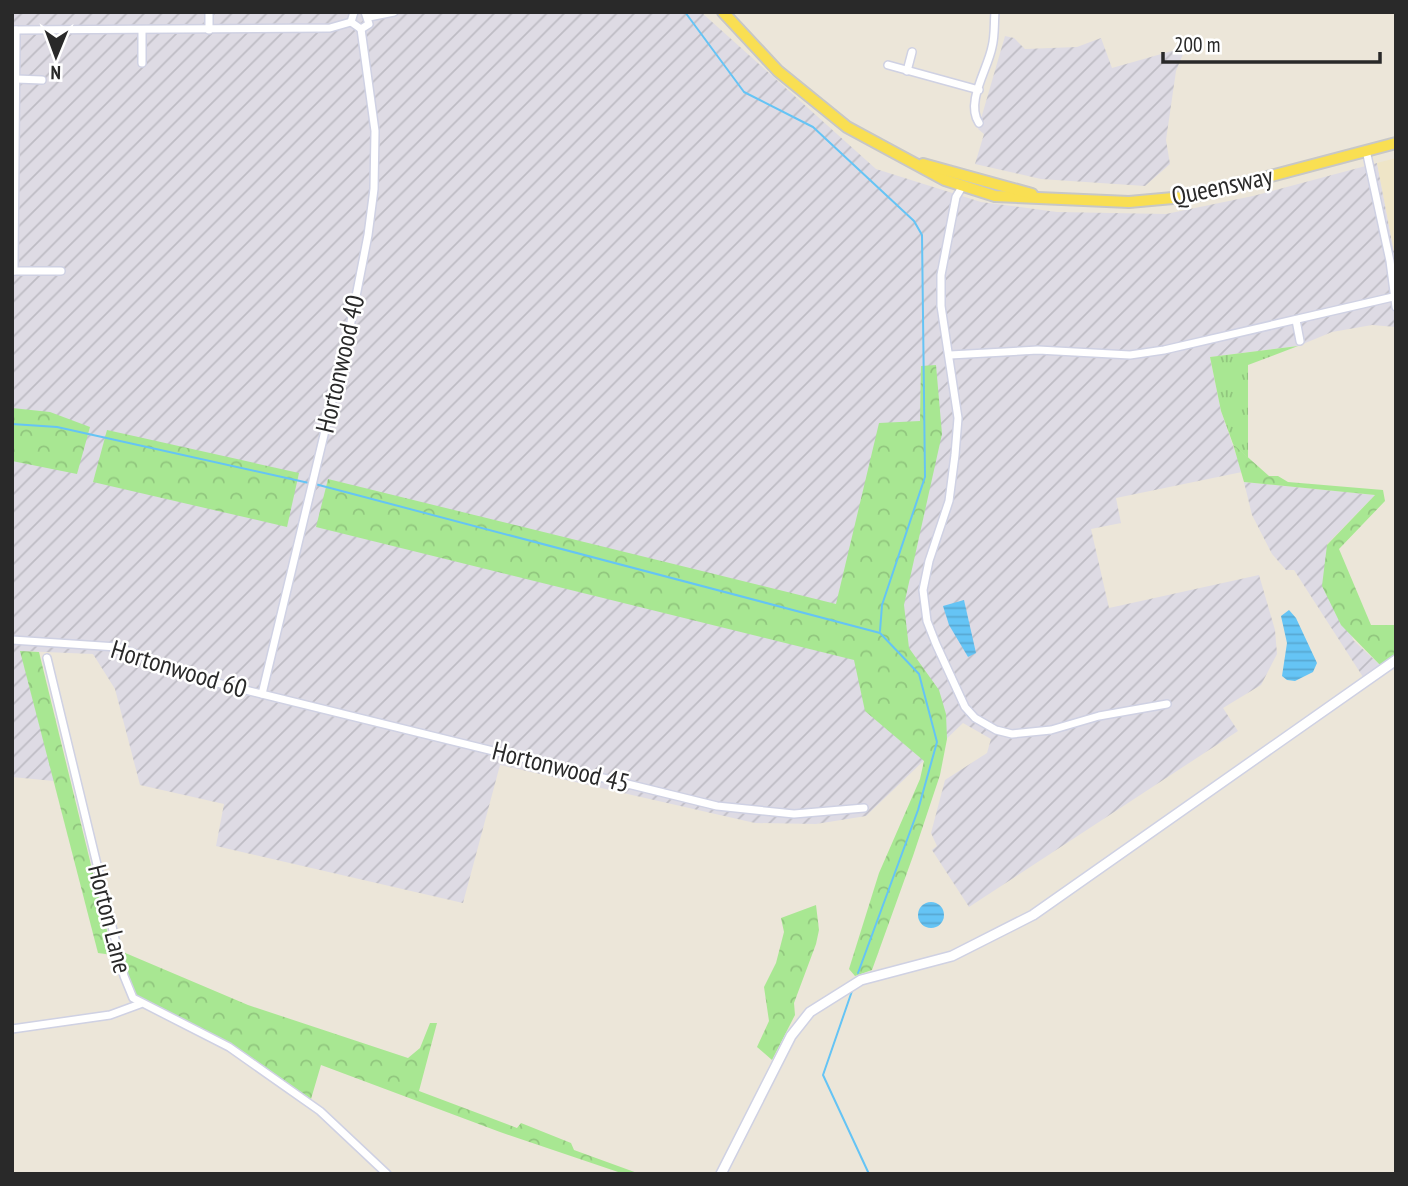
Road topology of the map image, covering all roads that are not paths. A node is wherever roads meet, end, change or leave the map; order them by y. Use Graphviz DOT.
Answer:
graph roads {
  1 [pos="209,12"];
  2 [pos="354,12"];
  3 [pos="394,12"];
  4 [pos="723,12"];
  5 [pos="731,12"];
  6 [pos="995,12"];
  7 [pos="367,15"];
  8 [pos="351,22"];
  9 [pos="361,29"];
  10 [pos="739,29"];
  11 [pos="14,30"];
  12 [pos="142,30"];
  13 [pos="209,30"];
  14 [pos="912,52"];
  15 [pos="142,62"];
  16 [pos="888,65"];
  17 [pos="907,71"];
  18 [pos="16,79"];
  19 [pos="42,80"];
  20 [pos="979,90"];
  21 [pos="979,123"];
  22 [pos="1396,143"];
  23 [pos="1366,150"];
  24 [pos="908,161"];
  25 [pos="966,175"];
  26 [pos="962,187"];
  27 [pos="1045,199"];
  28 [pos="13,271"];
  29 [pos="61,271"];
  30 [pos="1393,297"];
  31 [pos="1396,307"];
  32 [pos="1296,320"];
  33 [pos="1300,341"];
  34 [pos="950,355"];
  35 [pos="12,640"];
  36 [pos="47,658"];
  37 [pos="1396,660"];
  38 [pos="262,694"];
  39 [pos="1167,704"];
  40 [pos="864,808"];
  41 [pos="140,1004"];
  42 [pos="12,1030"];
  43 [pos="387,1174"];
  44 [pos="721,1174"];
  1 -- 13 [label="street"];
  2 -- 8 [label="street"];
  3 -- 7 [label="street"];
  4 -- 10 [label="main road, Queensway"];
  5 -- 10 [label="main road, Queensway"];
  6 -- 20 [label="street"];
  7 -- 9 [label="street"];
  8 -- 9 [label="street"];
  8 -- 13 [label="street"];
  9 -- 38 [label="street, Hortonwood 40"];
  10 -- 24 [label="main road, Queensway"];
  11 -- 12 [label="street"];
  11 -- 18 [label="street"];
  12 -- 13 [label="street"];
  12 -- 15 [label="street"];
  14 -- 17 [label="street"];
  16 -- 17 [label="street"];
  17 -- 20 [label="street"];
  18 -- 19 [label="street"];
  18 -- 28 [label="street"];
  20 -- 21 [label="street"];
  22 -- 23 [label="main road, Queensway"];
  23 -- 27 [label="main road, Queensway"];
  23 -- 30 [label="street"];
  24 -- 25 [label="main road, Queensway"];
  24 -- 26 [label="main road, Queensway"];
  25 -- 26 [label="main road"];
  25 -- 27 [label="main road, Queensway"];
  26 -- 27 [label="main road, Queensway"];
  26 -- 34 [label="street"];
  28 -- 29 [label="street"];
  30 -- 31 [label="street"];
  30 -- 32 [label="street"];
  32 -- 33 [label="street"];
  32 -- 34 [label="street"];
  34 -- 39 [label="street"];
  35 -- 38 [label="street, Hortonwood 60"];
  36 -- 41 [label="street, Horton Lane"];
  37 -- 44 [label="street"];
  38 -- 40 [label="street, Hortonwood 45"];
  41 -- 42 [label="street"];
  41 -- 43 [label="street, Horton Lane"];
}
